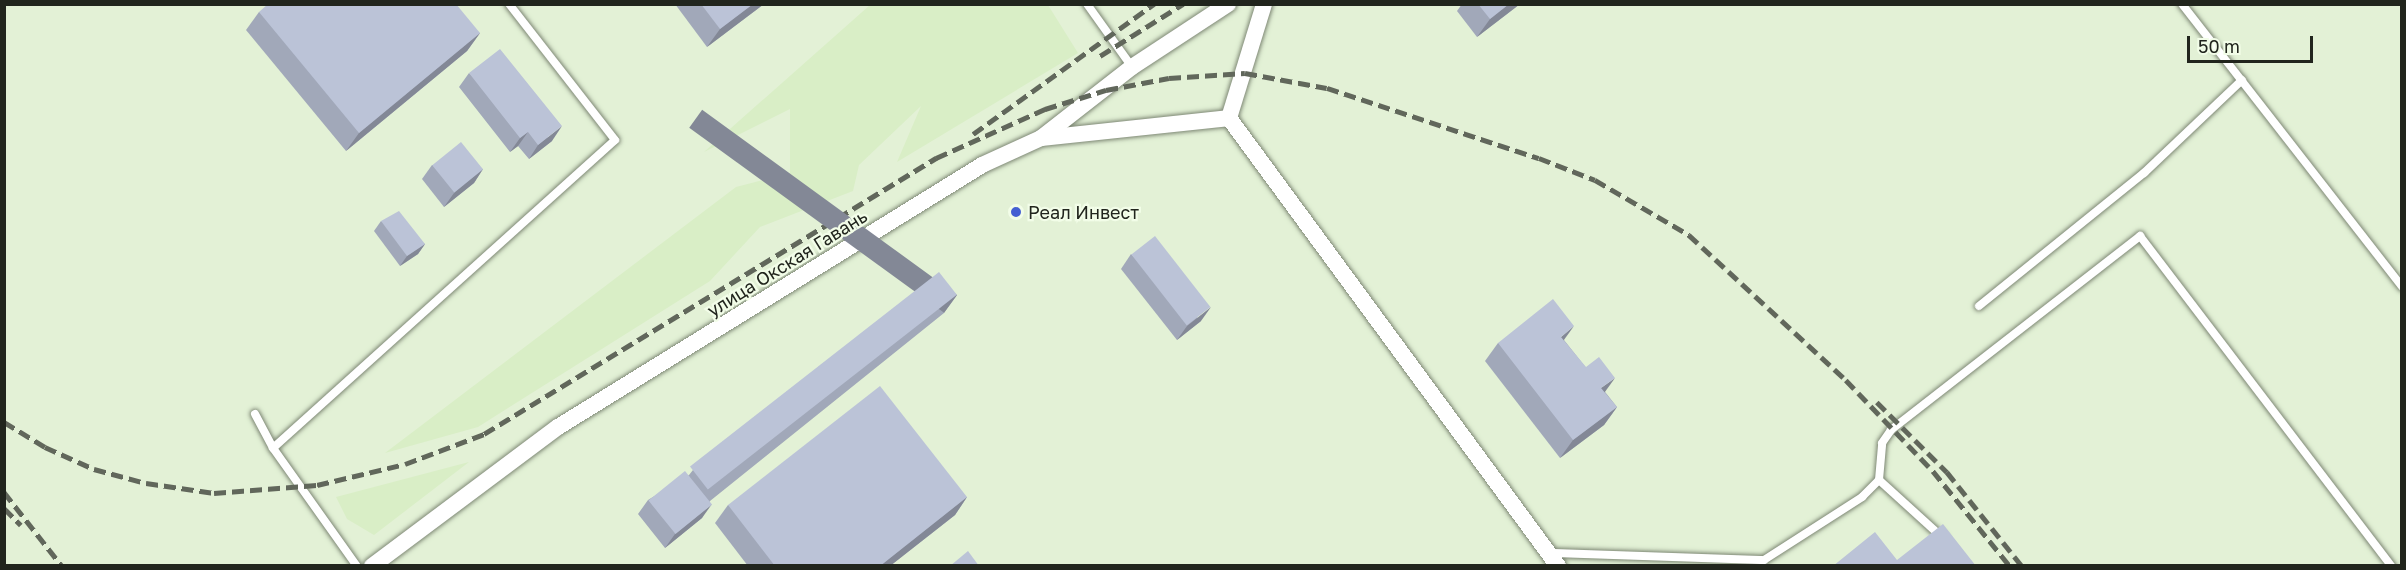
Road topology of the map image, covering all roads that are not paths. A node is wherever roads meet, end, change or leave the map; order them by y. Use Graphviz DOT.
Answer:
graph roads {
  1 [pos="509,4"];
  2 [pos="1087,4"];
  3 [pos="1228,4"];
  4 [pos="1264,4"];
  5 [pos="2182,4"];
  6 [pos="1132,67"];
  7 [pos="2242,80"];
  8 [pos="1229,118"];
  9 [pos="1041,138"];
  10 [pos="2402,286"];
  11 [pos="1979,306"];
  12 [pos="255,414"];
  13 [pos="273,448"];
  14 [pos="1879,480"];
  15 [pos="1952,549"];
  16 [pos="1553,559"];
  17 [pos="1762,563"];
  18 [pos="357,566"];
  19 [pos="372,566"];
  20 [pos="2391,566"];
  1 -- 13 [label="lane"];
  2 -- 6 [label="lane"];
  3 -- 6 [label="street, улица Окская Гавань"];
  4 -- 8 [label="street"];
  5 -- 7 [label="lane"];
  6 -- 9 [label="street, улица Окская Гавань"];
  7 -- 10 [label="lane"];
  7 -- 11 [label="lane"];
  8 -- 9 [label="street"];
  8 -- 16 [label="street"];
  9 -- 19 [label="street, улица Окская Гавань"];
  12 -- 13 [label="lane"];
  13 -- 18 [label="lane"];
  14 -- 15 [label="lane"];
  14 -- 17 [label="lane"];
  14 -- 20 [label="lane"];
  16 -- 17 [label="lane"];
}
